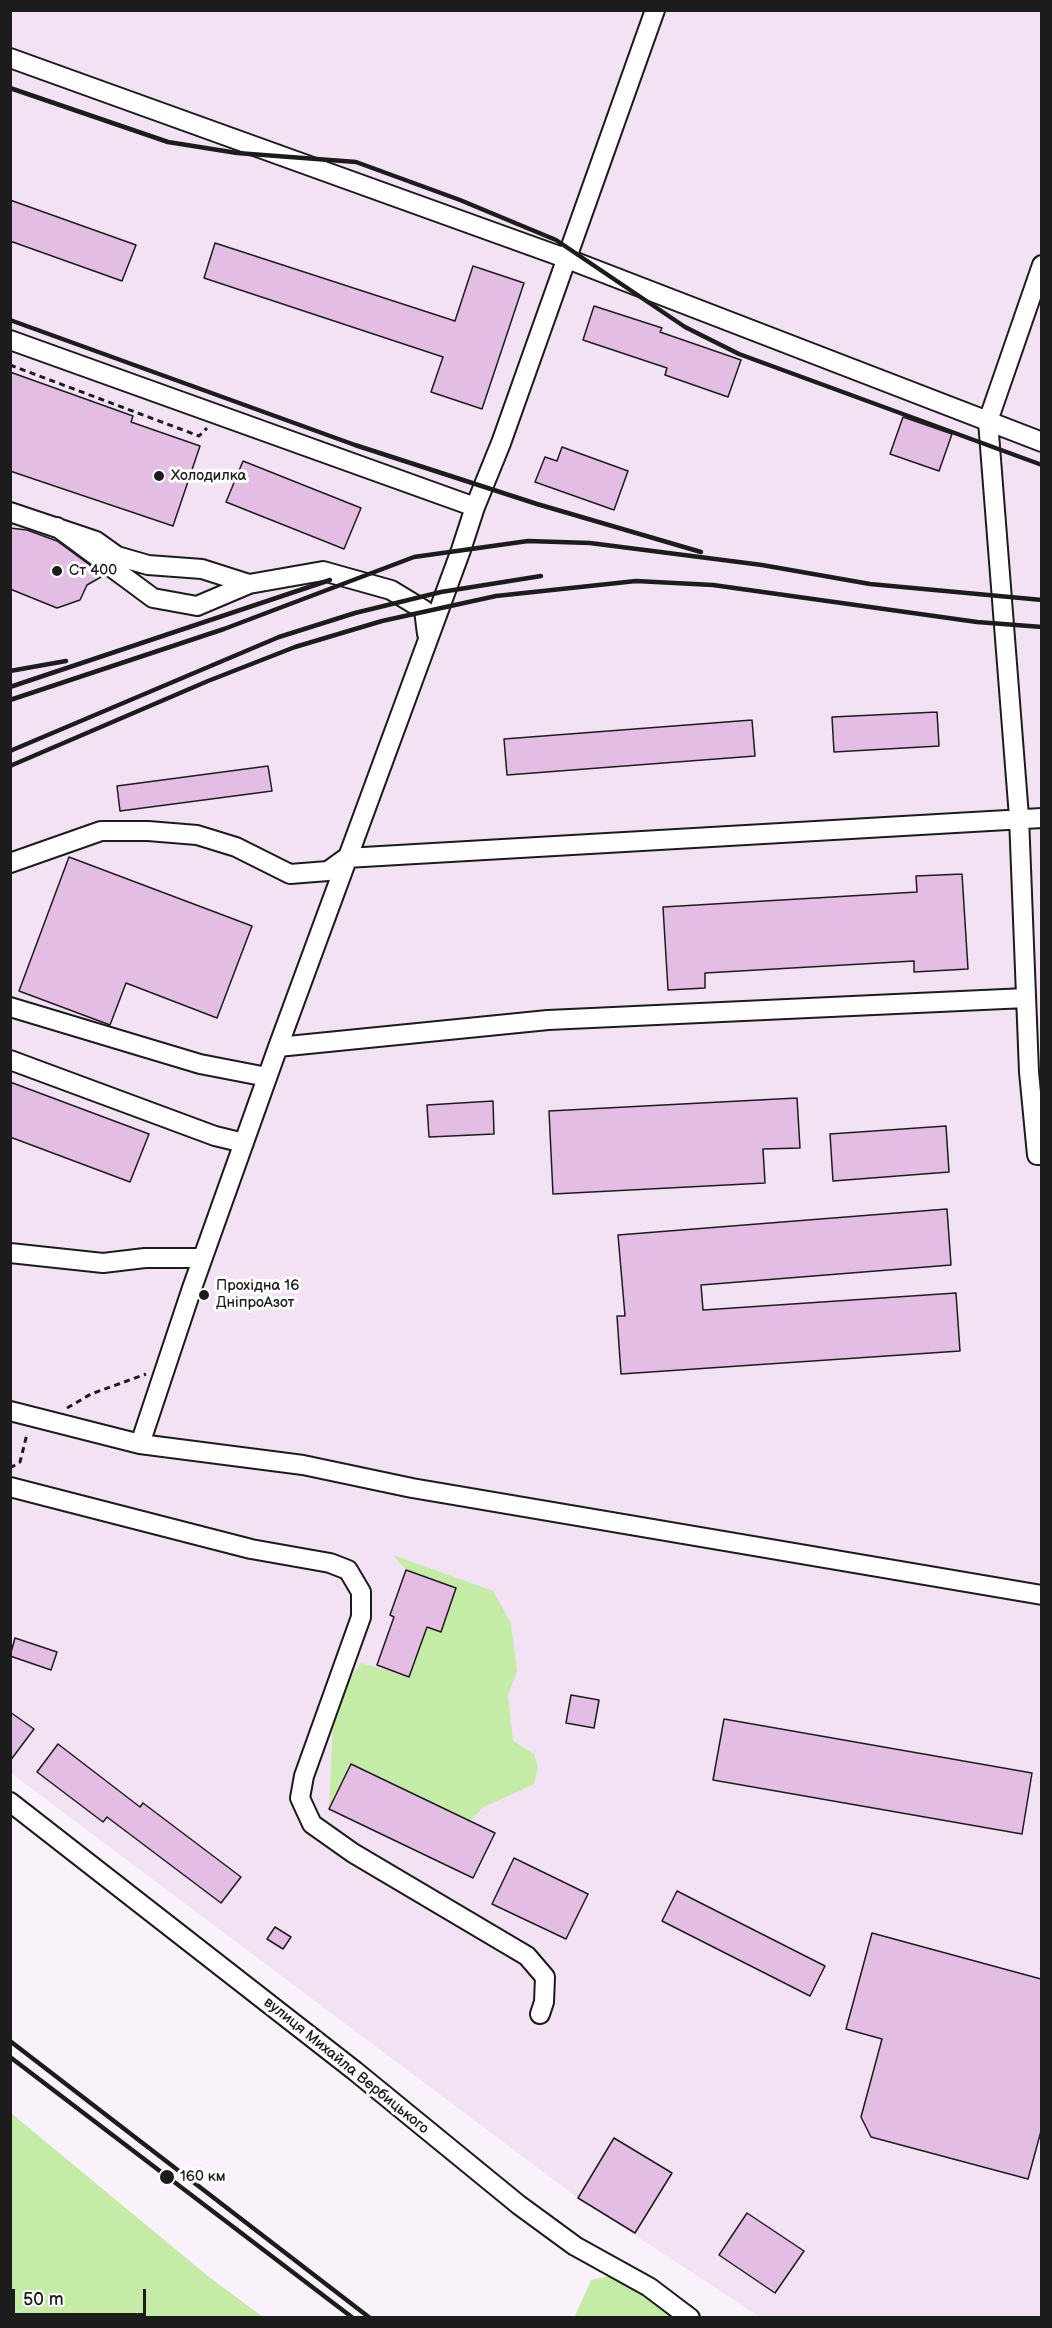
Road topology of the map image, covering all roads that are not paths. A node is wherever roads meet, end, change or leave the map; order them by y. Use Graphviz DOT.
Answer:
graph roads {
  1 [pos="655,10"];
  2 [pos="10,58"];
  3 [pos="566,258"];
  4 [pos="1041,265"];
  5 [pos="10,340"];
  6 [pos="988,421"];
  7 [pos="1041,442"];
  8 [pos="475,507"];
  9 [pos="10,512"];
  10 [pos="57,527"];
  11 [pos="249,584"];
  12 [pos="427,639"];
  13 [pos="1019,817"];
  14 [pos="1041,818"];
  15 [pos="346,858"];
  16 [pos="10,863"];
  17 [pos="1026,998"];
  18 [pos="10,1007"];
  19 [pos="278,1047"];
  20 [pos="10,1060"];
  21 [pos="267,1077"];
  22 [pos="243,1143"];
  23 [pos="1041,1155"];
  24 [pos="10,1253"];
  25 [pos="202,1258"];
  26 [pos="10,1411"];
  27 [pos="140,1444"];
  28 [pos="10,1487"];
  29 [pos="1041,1595"];
  30 [pos="10,1802"];
  31 [pos="540,2014"];
  32 [pos="690,2318"];
  1 -- 3 [label="street"];
  2 -- 3 [label="street"];
  3 -- 6 [label="street"];
  3 -- 8 [label="street"];
  4 -- 6 [label="street"];
  5 -- 8 [label="street"];
  6 -- 7 [label="street"];
  6 -- 13 [label="street"];
  8 -- 12 [label="street"];
  9 -- 10 [label="street"];
  10 -- 11 [label="street"];
  10 -- 11 [label="street"];
  11 -- 12 [label="street"];
  12 -- 15 [label="street"];
  13 -- 14 [label="street"];
  13 -- 15 [label="street"];
  13 -- 17 [label="street"];
  15 -- 16 [label="street"];
  15 -- 19 [label="street"];
  17 -- 19 [label="street"];
  17 -- 23 [label="street"];
  18 -- 21 [label="street"];
  19 -- 21 [label="street"];
  20 -- 22 [label="street"];
  21 -- 22 [label="street"];
  22 -- 25 [label="street"];
  24 -- 25 [label="street"];
  25 -- 27 [label="street"];
  26 -- 27 [label="street"];
  27 -- 29 [label="street"];
  28 -- 31 [label="street"];
  30 -- 32 [label="street, вулиця Михайла Вербицького"];
}
